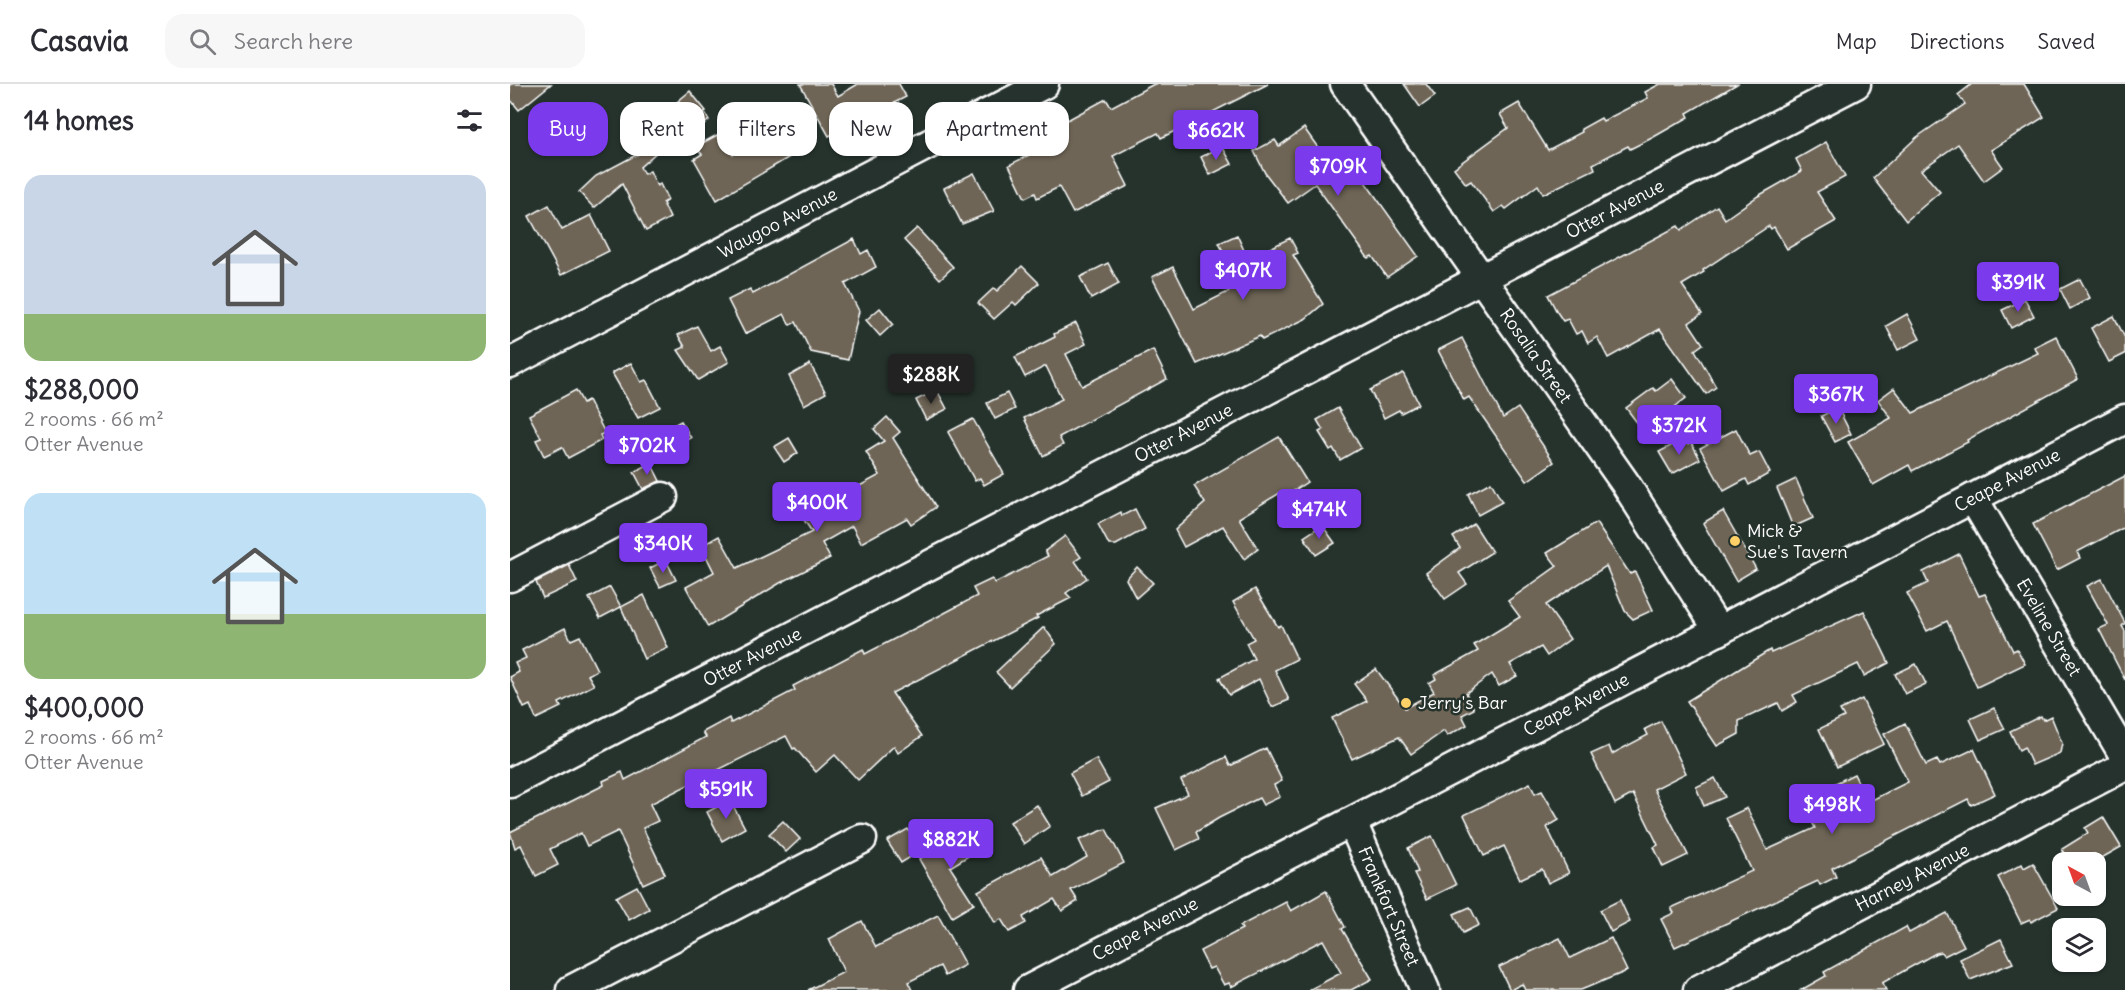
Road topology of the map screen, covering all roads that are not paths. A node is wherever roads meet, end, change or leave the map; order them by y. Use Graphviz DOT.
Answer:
graph roads {
  1 [pos="1044,84"];
  2 [pos="1345,84"];
  3 [pos="1856,84"];
  4 [pos="1482,279"];
  5 [pos="510,363"];
  6 [pos="2125,419"];
  7 [pos="663,497"];
  8 [pos="1973,498"];
  9 [pos="510,577"];
  10 [pos="1719,631"];
  11 [pos="2125,757"];
  12 [pos="2125,766"];
  13 [pos="510,783"];
  14 [pos="1352,822"];
  15 [pos="862,839"];
  16 [pos="571,990"];
  17 [pos="1028,990"];
  18 [pos="1425,990"];
  19 [pos="1698,990"];
  1 -- 5 [label="street, Waugoo Avenue"];
  2 -- 4 [label="street, Rosalia Street"];
  3 -- 4 [label="street, Otter Avenue"];
  4 -- 10 [label="street, Rosalia Street"];
  4 -- 13 [label="street, Otter Avenue"];
  6 -- 8 [label="street, Ceape Avenue"];
  7 -- 9 [label="street"];
  8 -- 10 [label="street, Ceape Avenue"];
  8 -- 11 [label="street, Eveline Street"];
  10 -- 14 [label="street, Ceape Avenue"];
  12 -- 19 [label="street, Harney Avenue"];
  14 -- 17 [label="street, Ceape Avenue"];
  14 -- 18 [label="street, Frankfort Street"];
  15 -- 16 [label="street"];
}
